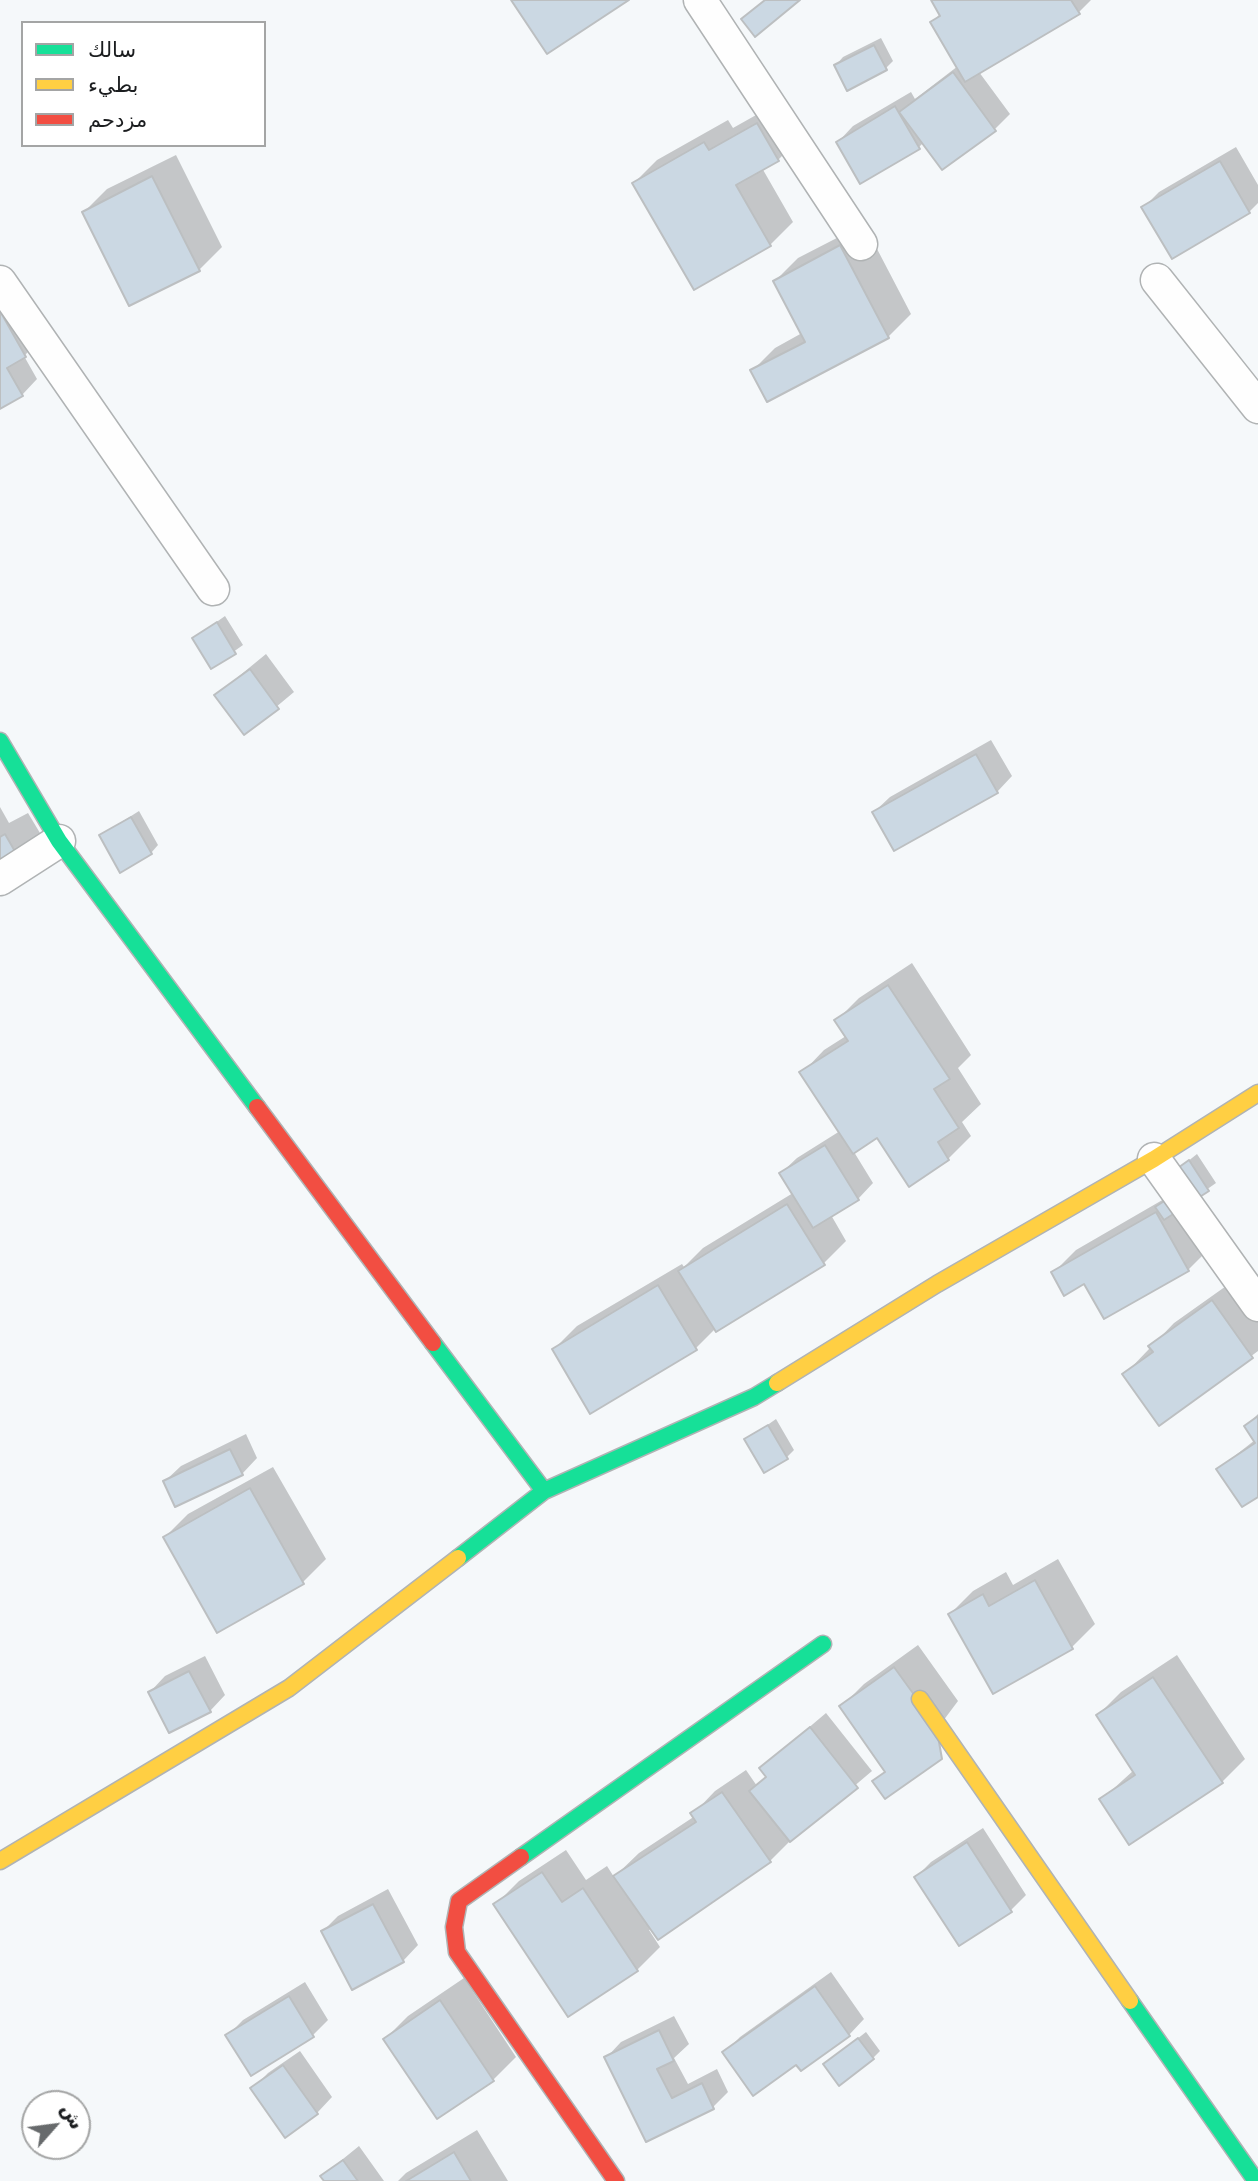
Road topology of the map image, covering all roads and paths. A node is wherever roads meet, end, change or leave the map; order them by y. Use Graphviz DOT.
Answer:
graph roads {
  1 [pos="700,0"];
  2 [pos="861,244"];
  3 [pos="1157,280"];
  4 [pos="0,282"];
  5 [pos="1258,407"];
  6 [pos="213,589"];
  7 [pos="0,741"];
  8 [pos="59,841"];
  9 [pos="0,879"];
  10 [pos="1258,1093"];
  11 [pos="1154,1159"];
  12 [pos="1258,1305"];
  13 [pos="544,1491"];
  14 [pos="823,1644"];
  15 [pos="920,1699"];
  16 [pos="0,1861"];
  17 [pos="616,2181"];
  18 [pos="1256,2181"];
  1 -- 2 [label="street"];
  3 -- 5 [label="street"];
  4 -- 6 [label="street"];
  7 -- 8 [label="street"];
  8 -- 9 [label="street"];
  8 -- 13 [label="street"];
  10 -- 11 [label="street"];
  11 -- 12 [label="street"];
  11 -- 13 [label="street"];
  13 -- 16 [label="street"];
  14 -- 17 [label="street"];
  15 -- 18 [label="street"];
}
